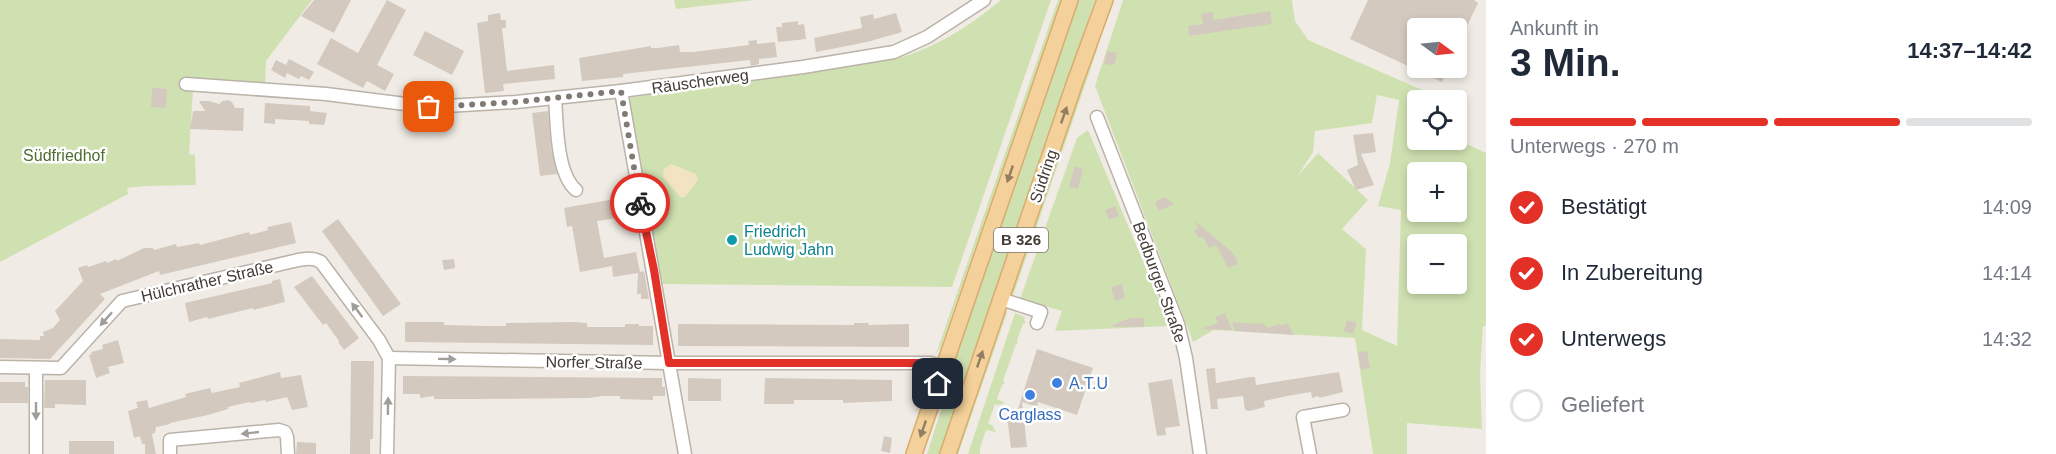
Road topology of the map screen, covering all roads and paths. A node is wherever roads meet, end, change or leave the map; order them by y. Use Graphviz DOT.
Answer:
graph roads {
  1 [pos="984,0"];
  2 [pos="1070,0"];
  3 [pos="1105,0"];
  4 [pos="186,84"];
  5 [pos="621,91"];
  6 [pos="555,98"];
  7 [pos="1097,117"];
  8 [pos="576,190"];
  9 [pos="1001,299"];
  10 [pos="1037,322"];
  11 [pos="388,358"];
  12 [pos="669,363"];
  13 [pos="0,367"];
  14 [pos="36,368"];
  15 [pos="943,368"];
  16 [pos="1342,410"];
  17 [pos="915,453"];
  18 [pos="36,454"];
  19 [pos="170,454"];
  20 [pos="288,454"];
  21 [pos="387,454"];
  22 [pos="685,454"];
  23 [pos="948,454"];
  24 [pos="1200,454"];
  25 [pos="1310,454"];
  1 -- 5 [label="street, Räuscherweg"];
  2 -- 15 [label="main road, Südring / B 326, one-way"];
  9 -- 3 [label="main road, Südring / B 326, one-way"];
  4 -- 6 [label="street, Räuscherweg"];
  5 -- 6 [label="street, Räuscherweg"];
  5 -- 12 [label="street"];
  6 -- 8 [label="street"];
  7 -- 24 [label="street, Bedburger Straße"];
  9 -- 10 [label="street"];
  23 -- 9 [label="main road, Südring / B 326, one-way"];
  11 -- 12 [label="street, Norfer Straße, one-way"];
  11 -- 14 [label="street, Hülchrather Straße, one-way"];
  21 -- 11 [label="street, one-way"];
  12 -- 15 [label="street, Norfer Straße"];
  12 -- 22 [label="street"];
  13 -- 14 [label="street, Hülchrather Straße"];
  14 -- 18 [label="street, one-way"];
  15 -- 17 [label="main road, Südring / B 326, one-way"];
  16 -- 25 [label="street"];
  20 -- 19 [label="street, one-way"];
}
